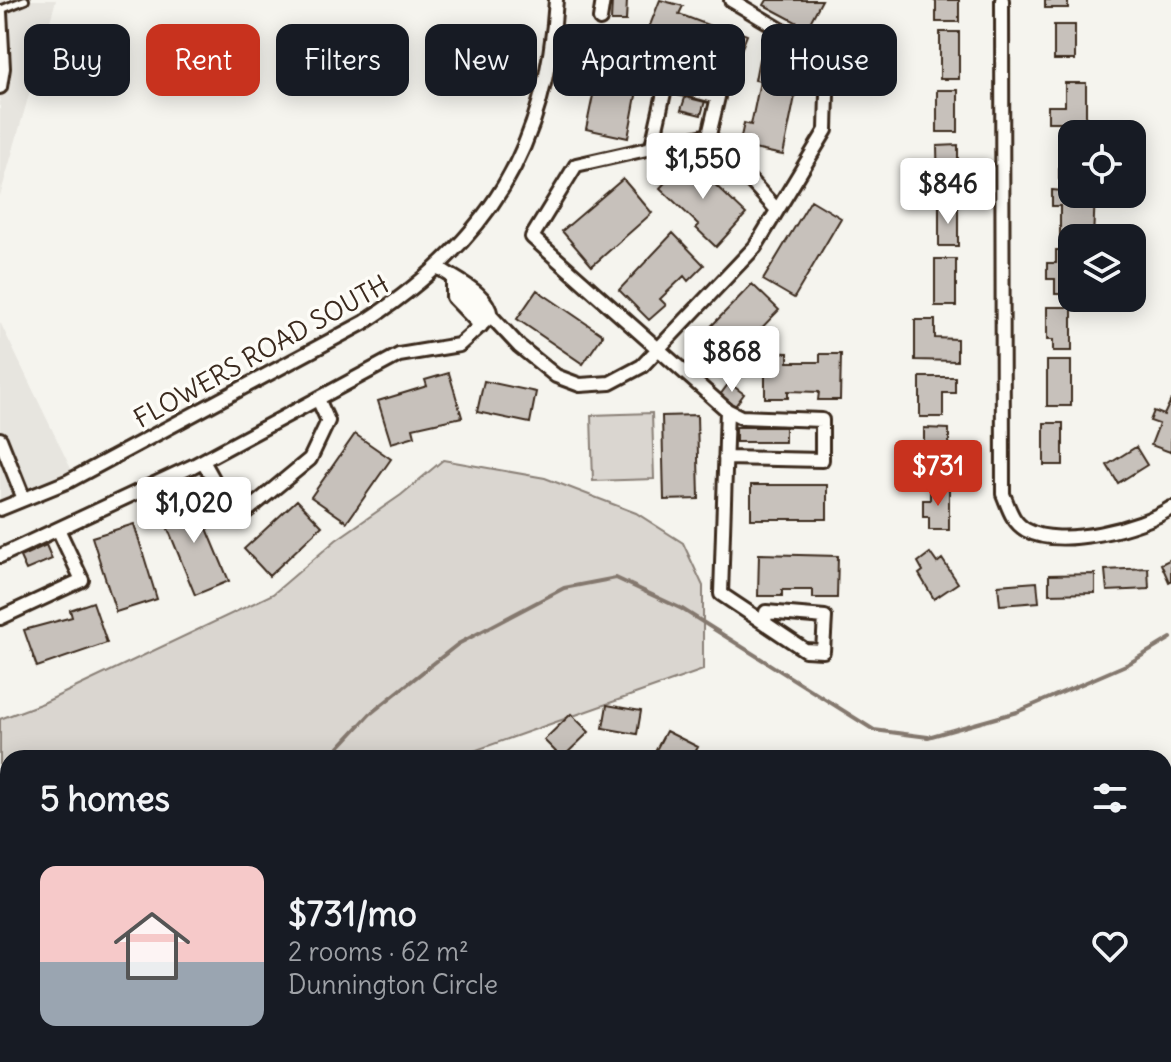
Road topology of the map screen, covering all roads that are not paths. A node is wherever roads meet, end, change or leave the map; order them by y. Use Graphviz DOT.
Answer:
graph roads {
  1 [pos="25,0"];
  2 [pos="556,0"];
  3 [pos="603,0"];
  4 [pos="733,0"];
  5 [pos="1002,0"];
  6 [pos="0,11"];
  7 [pos="600,19"];
  8 [pos="0,87"];
  9 [pos="709,135"];
  10 [pos="652,146"];
  11 [pos="777,210"];
  12 [pos="438,267"];
  13 [pos="454,282"];
  14 [pos="491,316"];
  15 [pos="481,326"];
  16 [pos="657,350"];
  17 [pos="318,399"];
  18 [pos="727,410"];
  19 [pos="0,439"];
  20 [pos="725,458"];
  21 [pos="203,461"];
  22 [pos="24,499"];
  23 [pos="1171,508"];
  24 [pos="0,509"];
  25 [pos="58,529"];
  26 [pos="0,556"];
  27 [pos="0,618"];
  28 [pos="765,623"];
  1 -- 6 [label="lane"];
  2 -- 12 [label="street, FLOWERS ROAD SOUTH"];
  3 -- 7 [label="street"];
  4 -- 11 [label="street"];
  5 -- 23 [label="street"];
  6 -- 8 [label="street"];
  9 -- 10 [label="street"];
  9 -- 10 [label="street"];
  9 -- 11 [label="street"];
  10 -- 16 [label="street"];
  11 -- 16 [label="street"];
  12 -- 13 [label="street"];
  12 -- 22 [label="street, FLOWERS ROAD SOUTH"];
  13 -- 14 [label="street"];
  13 -- 15 [label="street"];
  14 -- 15 [label="street"];
  14 -- 16 [label="street"];
  15 -- 17 [label="street"];
  16 -- 18 [label="street"];
  17 -- 21 [label="street"];
  17 -- 21 [label="street"];
  18 -- 20 [label="street"];
  18 -- 20 [label="street"];
  19 -- 22 [label="street"];
  20 -- 28 [label="street"];
  21 -- 25 [label="street"];
  22 -- 24 [label="street, FLOWERS ROAD SOUTH"];
  25 -- 26 [label="street"];
  25 -- 27 [label="street"];
  28 -- 28 [label="street"];
}
